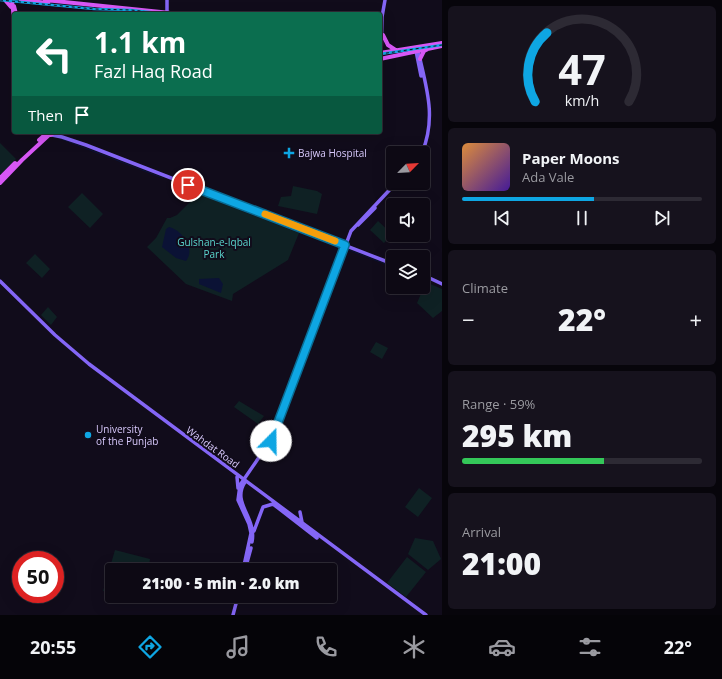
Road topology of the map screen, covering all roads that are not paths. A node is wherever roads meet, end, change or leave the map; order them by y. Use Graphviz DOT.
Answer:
graph roads {
  1 [pos="5,0"];
  2 [pos="13,0"];
  3 [pos="22,0"];
  4 [pos="45,0"];
  5 [pos="166,0"];
  6 [pos="386,0"];
  7 [pos="13,10"];
  8 [pos="132,12"];
  9 [pos="149,12"];
  10 [pos="167,12"];
  11 [pos="384,14"];
  12 [pos="382,40"];
  13 [pos="442,43"];
  14 [pos="434,44"];
  15 [pos="442,46"];
  16 [pos="428,48"];
  17 [pos="397,51"];
  18 [pos="405,51"];
  19 [pos="417,51"];
  20 [pos="391,52"];
  21 [pos="382,56"];
  22 [pos="382,56"];
  23 [pos="420,60"];
  24 [pos="50,134"];
  25 [pos="50,134"];
  26 [pos="54,134"];
  27 [pos="422,146"];
  28 [pos="423,146"];
  29 [pos="163,172"];
  30 [pos="159,174"];
  31 [pos="0,178"];
  32 [pos="0,183"];
  33 [pos="390,190"];
  34 [pos="345,248"];
  35 [pos="386,262"];
  36 [pos="430,278"];
  37 [pos="0,282"];
  38 [pos="442,284"];
  39 [pos="205,452"];
  40 [pos="237,477"];
  41 [pos="245,480"];
  42 [pos="237,495"];
  43 [pos="273,504"];
  44 [pos="300,512"];
  45 [pos="295,519"];
  46 [pos="303,524"];
  47 [pos="253,533"];
  48 [pos="246,563"];
  49 [pos="424,615"];
  1 -- 7 [label="main road"];
  2 -- 7 [label="main road"];
  3 -- 7 [label="main road"];
  3 -- 8 [label="main road"];
  4 -- 9 [label="main road"];
  5 -- 10 [label="main road"];
  6 -- 11 [label="main road"];
  11 -- 12 [label="main road"];
  11 -- 12 [label="main road"];
  12 -- 17 [label="main road"];
  12 -- 20 [label="main road"];
  13 -- 14 [label="main road"];
  14 -- 18 [label="main road"];
  14 -- 19 [label="main road"];
  15 -- 16 [label="main road"];
  16 -- 19 [label="main road"];
  16 -- 23 [label="main road"];
  17 -- 18 [label="main road"];
  17 -- 20 [label="main road"];
  18 -- 19 [label="main road"];
  18 -- 22 [label="main road"];
  19 -- 23 [label="main road"];
  19 -- 27 [label="main road"];
  20 -- 21 [label="main road"];
  23 -- 28 [label="main road"];
  24 -- 31 [label="main road"];
  25 -- 32 [label="main road"];
  26 -- 30 [label="main road"];
  29 -- 30 [label="main road"];
  30 -- 34 [label="main road"];
  33 -- 34 [label="main road"];
  34 -- 35 [label="main road"];
  34 -- 41 [label="main road"];
  36 -- 38 [label="main road"];
  37 -- 39 [label="main road, Wahdat Road"];
  39 -- 40 [label="main road, Wahdat Road"];
  39 -- 41 [label="main road, Wahdat Road"];
  40 -- 41 [label="main road, Wahdat Road"];
  40 -- 42 [label="main road"];
  41 -- 42 [label="main road"];
  41 -- 43 [label="main road, Wahdat Road"];
  41 -- 47 [label="main road"];
  42 -- 47 [label="main road"];
  43 -- 45 [label="main road, Wahdat Road"];
  43 -- 47 [label="main road"];
  44 -- 46 [label="main road"];
  45 -- 46 [label="main road, Wahdat Road"];
  45 -- 49 [label="main road, Wahdat Road"];
  46 -- 49 [label="main road, Wahdat Road"];
  47 -- 48 [label="main road"];
}
